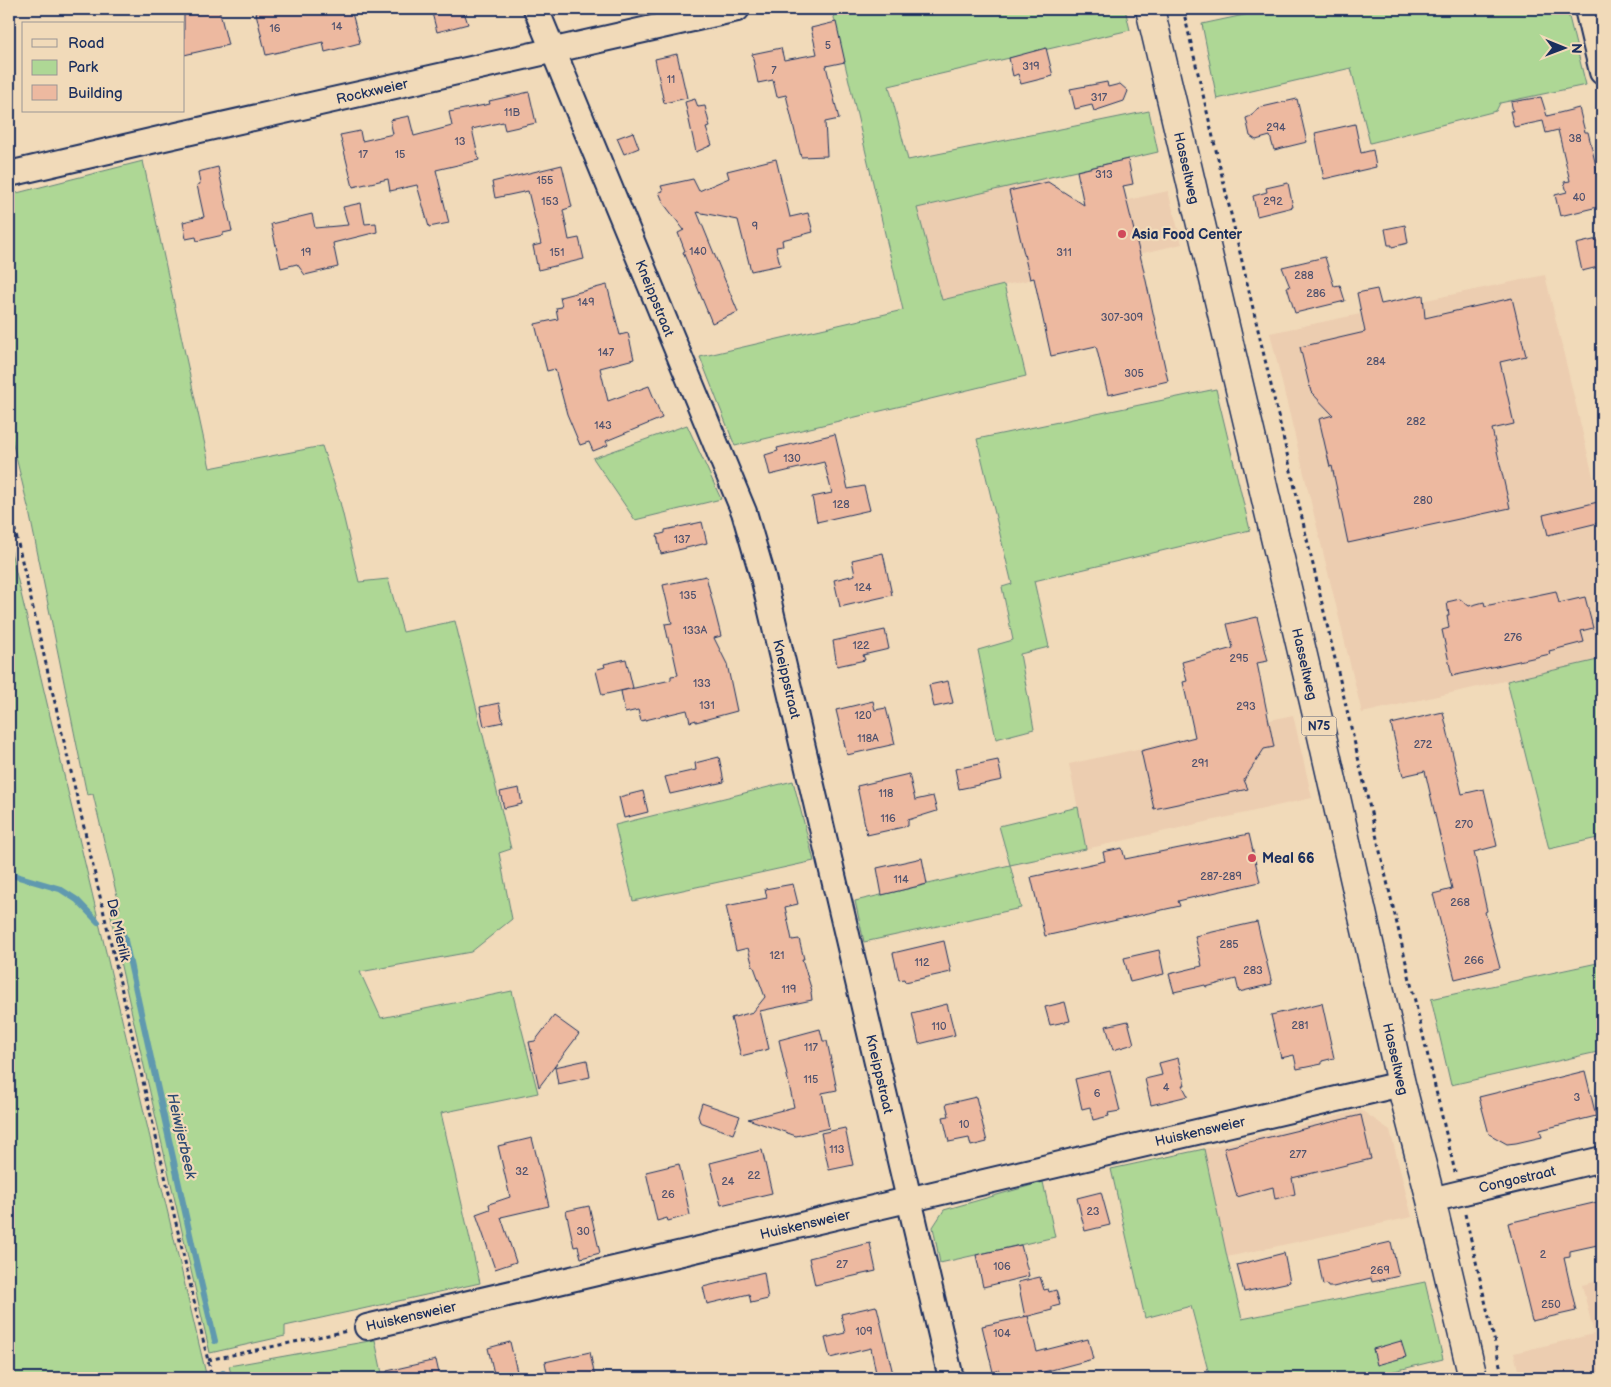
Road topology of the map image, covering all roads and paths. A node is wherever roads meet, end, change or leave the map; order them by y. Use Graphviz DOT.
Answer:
graph roads {
  1 [pos="536,9"];
  2 [pos="737,9"];
  3 [pos="1150,9"];
  4 [pos="1183,9"];
  5 [pos="1587,9"];
  6 [pos="553,50"];
  7 [pos="1602,72"];
  8 [pos="9,174"];
  9 [pos="9,505"];
  10 [pos="1401,1084"];
  11 [pos="1602,1159"];
  12 [pos="1456,1175"];
  13 [pos="908,1199"];
  14 [pos="1431,1200"];
  15 [pos="1465,1212"];
  16 [pos="368,1327"];
  17 [pos="208,1360"];
  18 [pos="212,1378"];
  19 [pos="951,1378"];
  20 [pos="1473,1378"];
  21 [pos="1503,1378"];
  1 -- 6 [label="street, Kneippstraat"];
  2 -- 6 [label="street, Rockxweier"];
  3 -- 10 [label="main road, Hasseltweg / N75"];
  4 -- 12 [label="path"];
  5 -- 7 [label="street"];
  6 -- 8 [label="street, Rockxweier"];
  6 -- 13 [label="street, Kneippstraat"];
  9 -- 17 [label="path, De Mierlik"];
  10 -- 13 [label="street, Huiskensweier"];
  10 -- 14 [label="main road, Hasseltweg / N75"];
  11 -- 14 [label="street, Congostraat"];
  13 -- 16 [label="street, Huiskensweier"];
  13 -- 19 [label="street, Kneippstraat"];
  14 -- 20 [label="main road, Hasseltweg / N75"];
  15 -- 21 [label="path"];
  16 -- 17 [label="path, Huiskensweier"];
  17 -- 18 [label="path, De Mierlik"];
}
